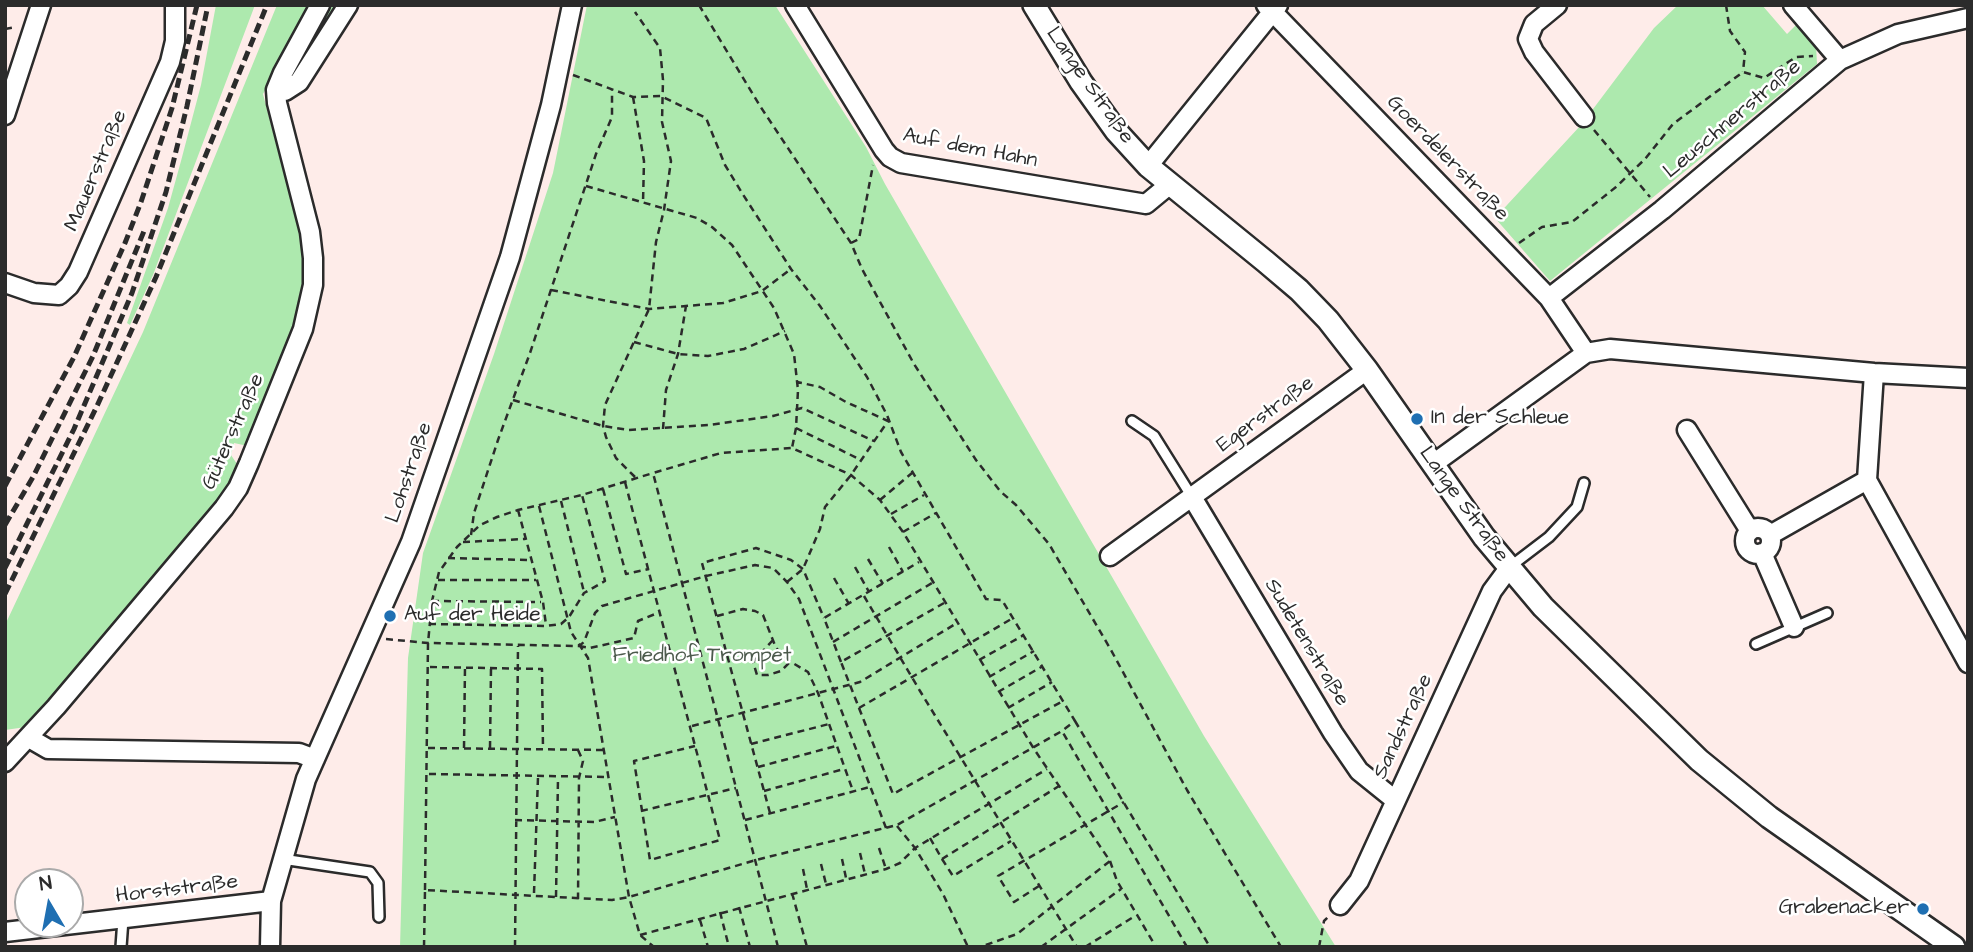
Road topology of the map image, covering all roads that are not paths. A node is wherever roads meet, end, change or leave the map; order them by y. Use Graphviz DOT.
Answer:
graph roads {
  1 [pos="41,5"];
  2 [pos="175,5"];
  3 [pos="320,5"];
  4 [pos="348,5"];
  5 [pos="572,5"];
  6 [pos="795,5"];
  7 [pos="1034,5"];
  8 [pos="1557,5"];
  9 [pos="1793,5"];
  10 [pos="1273,8"];
  11 [pos="1968,18"];
  12 [pos="1840,60"];
  13 [pos="276,90"];
  14 [pos="5,115"];
  15 [pos="1584,117"];
  16 [pos="1148,166"];
  17 [pos="1170,185"];
  18 [pos="5,283"];
  19 [pos="1549,298"];
  20 [pos="1586,353"];
  21 [pos="1367,370"];
  22 [pos="1874,373"];
  23 [pos="1968,379"];
  24 [pos="1132,421"];
  25 [pos="1688,430"];
  26 [pos="1433,464"];
  27 [pos="1867,480"];
  28 [pos="1584,484"];
  29 [pos="1192,497"];
  30 [pos="1750,531"];
  31 [pos="1770,535"];
  32 [pos="1762,553"];
  33 [pos="1110,556"];
  34 [pos="1509,568"];
  35 [pos="1826,613"];
  36 [pos="1794,627"];
  37 [pos="1756,644"];
  38 [pos="1968,663"];
  39 [pos="29,738"];
  40 [pos="315,759"];
  41 [pos="5,762"];
  42 [pos="1395,800"];
  43 [pos="282,859"];
  44 [pos="271,901"];
  45 [pos="1340,905"];
  46 [pos="379,917"];
  47 [pos="123,919"];
  48 [pos="5,932"];
  49 [pos="121,947"];
  50 [pos="270,947"];
  51 [pos="1954,947"];
  1 -- 14 [label="street"];
  2 -- 18 [label="street, Mauerstraße"];
  3 -- 13 [label="street"];
  4 -- 13 [label="street"];
  5 -- 40 [label="street, Lohstraße"];
  6 -- 17 [label="street, Auf dem Hahn"];
  7 -- 16 [label="street, Lange Straße"];
  8 -- 15 [label="street"];
  9 -- 12 [label="street"];
  10 -- 16 [label="street"];
  10 -- 19 [label="street, Goerdelerstraße"];
  11 -- 12 [label="street, Leuschnerstraße"];
  12 -- 19 [label="street, Leuschnerstraße"];
  13 -- 39 [label="street, Güterstraße"];
  16 -- 17 [label="street, Lange Straße"];
  17 -- 21 [label="street, Lange Straße"];
  19 -- 20 [label="street, Goerdelerstraße"];
  20 -- 22 [label="street"];
  20 -- 26 [label="street"];
  21 -- 26 [label="street, Lange Straße"];
  21 -- 29 [label="street, Egerstraße"];
  22 -- 23 [label="street"];
  22 -- 27 [label="street"];
  24 -- 29 [label="lane"];
  25 -- 30 [label="street"];
  26 -- 34 [label="street, Lange Straße"];
  27 -- 31 [label="street"];
  27 -- 38 [label="street"];
  28 -- 34 [label="lane"];
  29 -- 33 [label="street, Egerstraße"];
  29 -- 42 [label="street, Sudetenstraße"];
  30 -- 31 [label="street"];
  30 -- 32 [label="street"];
  31 -- 32 [label="street"];
  32 -- 36 [label="street"];
  34 -- 42 [label="street, Sandstraße"];
  34 -- 51 [label="street, Lange Straße"];
  35 -- 36 [label="lane"];
  36 -- 37 [label="lane"];
  39 -- 40 [label="street"];
  39 -- 41 [label="street, Güterstraße"];
  40 -- 43 [label="street, Lohstraße"];
  42 -- 45 [label="street, Sandstraße"];
  43 -- 44 [label="street, Lohstraße"];
  43 -- 46 [label="lane"];
  44 -- 47 [label="street, Horststraße"];
  44 -- 50 [label="street, Lohstraße"];
  47 -- 48 [label="street, Horststraße"];
  47 -- 49 [label="lane"];
}
